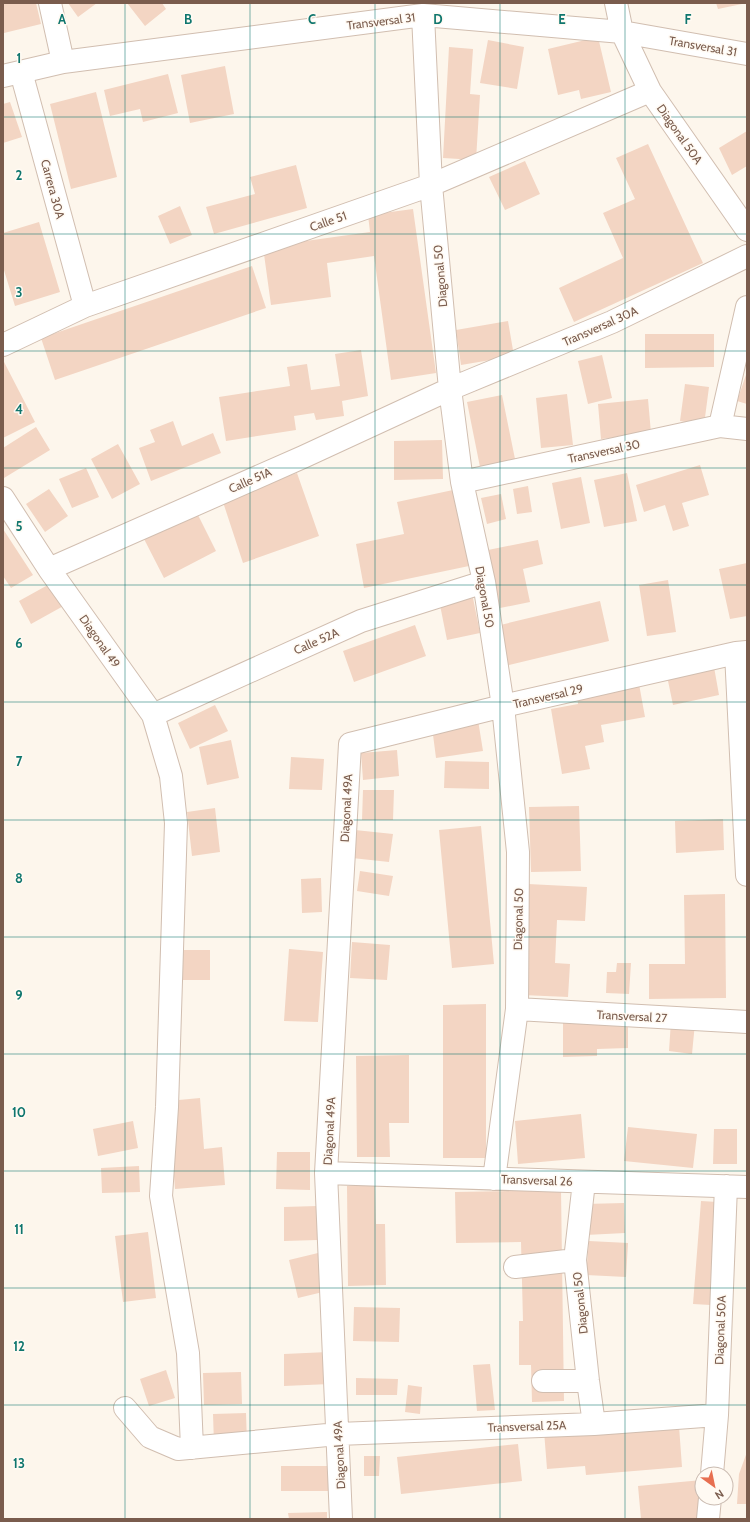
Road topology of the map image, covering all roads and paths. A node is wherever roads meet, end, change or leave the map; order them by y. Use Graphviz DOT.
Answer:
graph roads {
  1 [pos="50,3"];
  2 [pos="616,3"];
  3 [pos="423,15"];
  4 [pos="622,32"];
  5 [pos="747,54"];
  6 [pos="63,62"];
  7 [pos="12,74"];
  8 [pos="650,91"];
  9 [pos="432,186"];
  10 [pos="747,230"];
  11 [pos="747,256"];
  12 [pos="85,306"];
  13 [pos="747,308"];
  14 [pos="3,345"];
  15 [pos="450,389"];
  16 [pos="720,426"];
  17 [pos="747,429"];
  18 [pos="462,482"];
  19 [pos="3,498"];
  20 [pos="49,569"];
  21 [pos="484,582"];
  22 [pos="741,652"];
  23 [pos="503,706"];
  24 [pos="153,715"];
  25 [pos="350,744"];
  26 [pos="747,875"];
  27 [pos="517,1009"];
  28 [pos="747,1022"];
  29 [pos="326,1173"];
  30 [pos="494,1179"];
  31 [pos="584,1182"];
  32 [pos="726,1186"];
  33 [pos="747,1187"];
  34 [pos="575,1260"];
  35 [pos="515,1267"];
  36 [pos="588,1381"];
  37 [pos="543,1382"];
  38 [pos="125,1408"];
  39 [pos="717,1415"];
  40 [pos="594,1424"];
  41 [pos="338,1434"];
  42 [pos="192,1448"];
  43 [pos="713,1466"];
  44 [pos="709,1506"];
  45 [pos="341,1519"];
  46 [pos="708,1519"];
  1 -- 6 [label="street"];
  2 -- 4 [label="street, Diagonal 50A"];
  3 -- 4 [label="street, Transversal 31"];
  3 -- 6 [label="street, Transversal 31"];
  3 -- 9 [label="street, Diagonal 50"];
  4 -- 5 [label="street, Transversal 31"];
  4 -- 8 [label="street, Diagonal 50A"];
  6 -- 7 [label="street, Transversal 31"];
  7 -- 12 [label="street, Carrera 30A"];
  8 -- 9 [label="street, Calle 51"];
  8 -- 10 [label="street, Diagonal 50A"];
  9 -- 12 [label="street, Calle 51"];
  9 -- 15 [label="street, Diagonal 50"];
  11 -- 15 [label="street, Transversal 30A"];
  12 -- 14 [label="street, Calle 51"];
  13 -- 16 [label="street"];
  15 -- 18 [label="street, Diagonal 50"];
  15 -- 20 [label="street, Calle 51A"];
  16 -- 17 [label="street, Transversal 30"];
  16 -- 18 [label="street, Transversal 30"];
  18 -- 21 [label="street, Diagonal 50"];
  19 -- 20 [label="street, Diagonal 49"];
  20 -- 24 [label="street, Diagonal 49"];
  21 -- 23 [label="street, Diagonal 50"];
  21 -- 24 [label="street, Calle 52A"];
  22 -- 23 [label="street, Transversal 29"];
  22 -- 26 [label="street"];
  23 -- 25 [label="street, Transversal 29"];
  23 -- 27 [label="street, Diagonal 50"];
  24 -- 42 [label="street, Diagonal 49"];
  25 -- 29 [label="street, Diagonal 49A"];
  27 -- 28 [label="street, Transversal 27"];
  27 -- 30 [label="street, Diagonal 50"];
  29 -- 30 [label="street, Transversal 26"];
  29 -- 41 [label="street, Diagonal 49A"];
  30 -- 31 [label="street, Transversal 26"];
  31 -- 32 [label="street, Transversal 26"];
  31 -- 34 [label="street, Diagonal 50"];
  32 -- 33 [label="street, Transversal 26"];
  32 -- 39 [label="street, Diagonal 50A"];
  34 -- 35 [label="street"];
  34 -- 36 [label="street, Diagonal 50"];
  36 -- 37 [label="street"];
  36 -- 40 [label="street, Diagonal 50"];
  38 -- 42 [label="street, Transversal 25A"];
  39 -- 40 [label="street, Transversal 25A"];
  39 -- 43 [label="street, Diagonal 50A"];
  40 -- 41 [label="street, Transversal 25A"];
  41 -- 42 [label="street, Transversal 25A"];
  41 -- 45 [label="street, Diagonal 49A"];
  44 -- 46 [label="street"];
}
